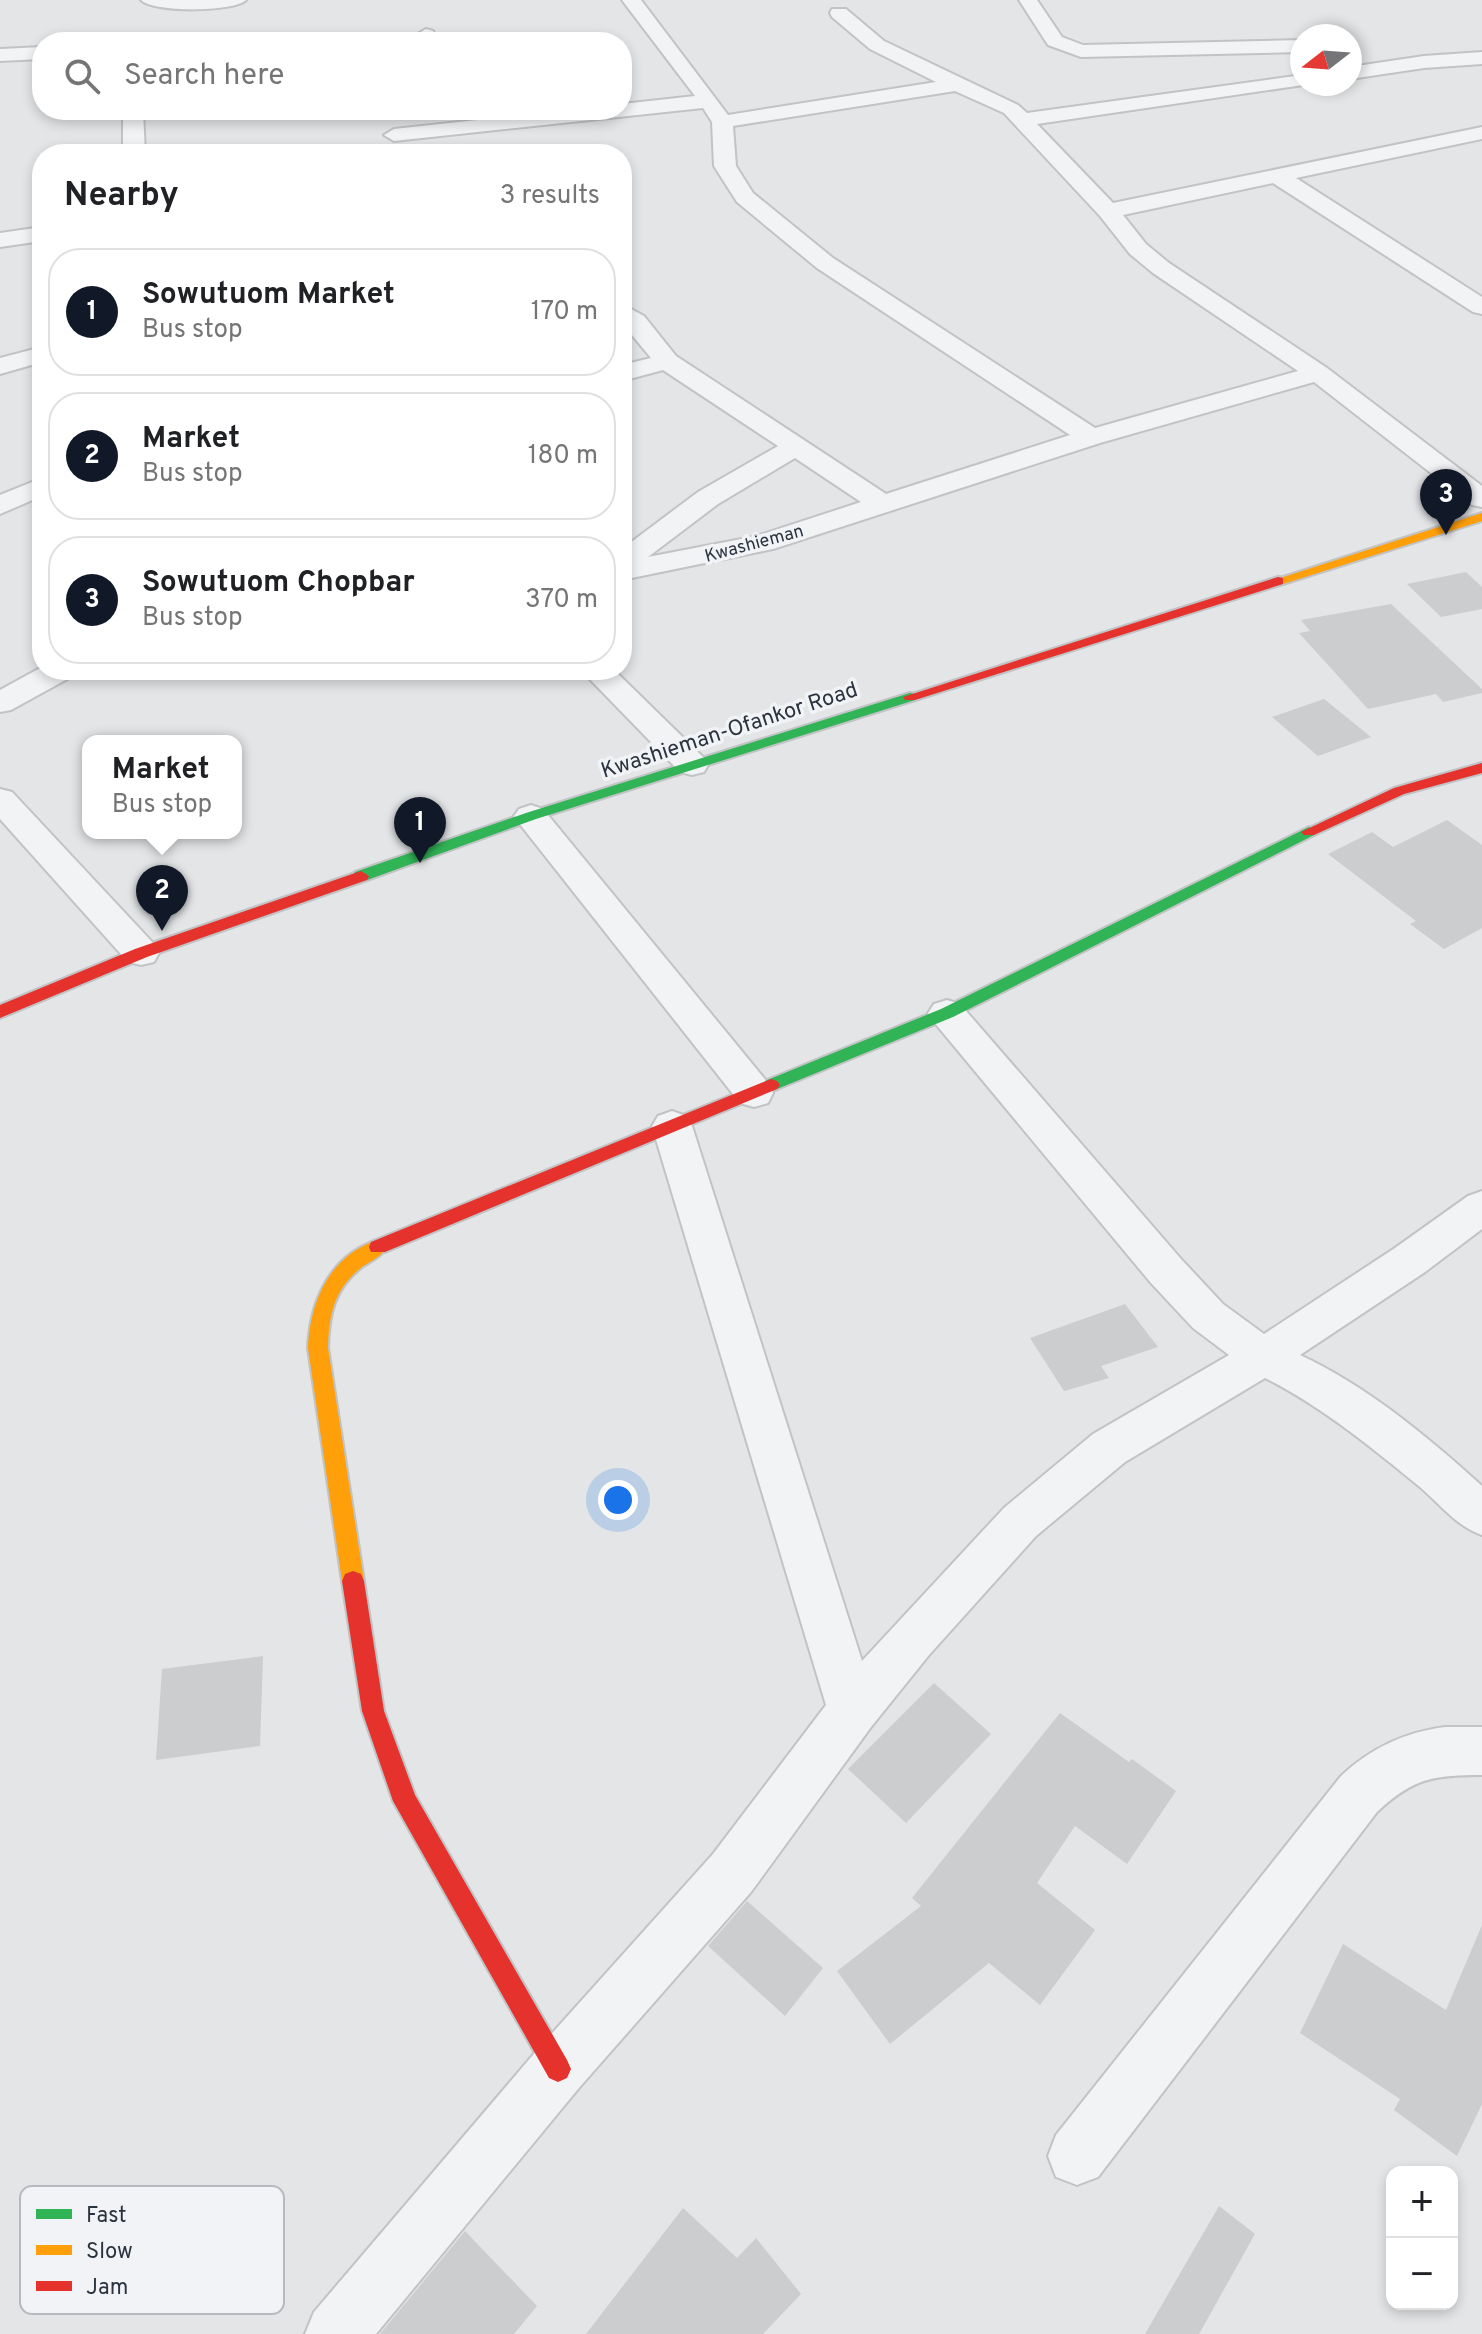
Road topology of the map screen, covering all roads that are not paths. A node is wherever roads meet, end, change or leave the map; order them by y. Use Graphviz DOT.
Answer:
graph roads {
  1 [pos="150,0"];
  2 [pos="237,0"];
  3 [pos="631,0"];
  4 [pos="1028,0"];
  5 [pos="839,13"];
  6 [pos="1290,46"];
  7 [pos="32,53"];
  8 [pos="0,55"];
  9 [pos="1482,58"];
  10 [pos="1362,64"];
  11 [pos="1373,70"];
  12 [pos="1362,71"];
  13 [pos="1290,83"];
  14 [pos="961,84"];
  15 [pos="709,101"];
  16 [pos="632,112"];
  17 [pos="133,120"];
  18 [pos="388,120"];
  19 [pos="575,120"];
  20 [pos="1024,120"];
  21 [pos="722,122"];
  22 [pos="1482,133"];
  23 [pos="1440,141"];
  24 [pos="134,144"];
  25 [pos="399,144"];
  26 [pos="406,144"];
  27 [pos="1472,159"];
  28 [pos="1277,176"];
  29 [pos="1108,211"];
  30 [pos="32,235"];
  31 [pos="0,240"];
  32 [pos="1482,307"];
  33 [pos="632,319"];
  34 [pos="32,357"];
  35 [pos="667,361"];
  36 [pos="0,366"];
  37 [pos="632,370"];
  38 [pos="1318,373"];
  39 [pos="1091,437"];
  40 [pos="797,446"];
  41 [pos="32,491"];
  42 [pos="1482,499"];
  43 [pos="884,505"];
  44 [pos="0,506"];
  45 [pos="1482,517"];
  46 [pos="632,555"];
  47 [pos="632,569"];
  48 [pos="42,680"];
  49 [pos="606,680"];
  50 [pos="0,703"];
  51 [pos="692,765"];
  52 [pos="1480,770"];
  53 [pos="0,799"];
  54 [pos="531,816"];
  55 [pos="141,953"];
  56 [pos="0,1012"];
  57 [pos="947,1013"];
  58 [pos="754,1093"];
  59 [pos="672,1126"];
  60 [pos="1482,1207"];
  61 [pos="1263,1357"];
  62 [pos="1482,1515"];
  63 [pos="853,1710"];
  64 [pos="1482,1751"];
  65 [pos="558,2069"];
  66 [pos="1077,2156"];
  67 [pos="336,2334"];
  1 -- 2 [label="street"];
  3 -- 15 [label="street"];
  4 -- 6 [label="street"];
  5 -- 14 [label="street"];
  7 -- 8 [label="street"];
  9 -- 11 [label="street"];
  10 -- 11 [label="street"];
  11 -- 12 [label="street"];
  13 -- 20 [label="street"];
  14 -- 20 [label="street"];
  14 -- 21 [label="street"];
  15 -- 16 [label="street"];
  15 -- 21 [label="street"];
  17 -- 24 [label="street"];
  18 -- 25 [label="street"];
  19 -- 26 [label="street"];
  20 -- 29 [label="street"];
  21 -- 39 [label="street"];
  22 -- 23 [label="street"];
  23 -- 27 [label="street"];
  23 -- 28 [label="street"];
  28 -- 29 [label="street"];
  28 -- 32 [label="street"];
  29 -- 38 [label="street"];
  30 -- 31 [label="street"];
  33 -- 35 [label="street"];
  34 -- 36 [label="street"];
  35 -- 37 [label="street"];
  35 -- 40 [label="street"];
  38 -- 39 [label="street, Kwashieman"];
  38 -- 42 [label="street"];
  39 -- 43 [label="street, Kwashieman"];
  40 -- 43 [label="street"];
  40 -- 46 [label="street"];
  41 -- 44 [label="street"];
  43 -- 47 [label="street, Kwashieman"];
  45 -- 51 [label="street, Kwashieman-Ofankor Road"];
  48 -- 50 [label="street"];
  49 -- 51 [label="street"];
  51 -- 54 [label="street, Kwashieman-Ofankor Road"];
  52 -- 57 [label="street"];
  53 -- 55 [label="street"];
  54 -- 55 [label="street, Kwashieman-Ofankor Road"];
  54 -- 58 [label="street"];
  55 -- 56 [label="street, Kwashieman-Ofankor Road"];
  57 -- 58 [label="street"];
  57 -- 61 [label="street"];
  58 -- 59 [label="street"];
  59 -- 63 [label="street"];
  59 -- 65 [label="street"];
  60 -- 61 [label="street"];
  61 -- 62 [label="street"];
  61 -- 63 [label="street"];
  63 -- 65 [label="street"];
  64 -- 66 [label="street"];
  65 -- 67 [label="street"];
}
